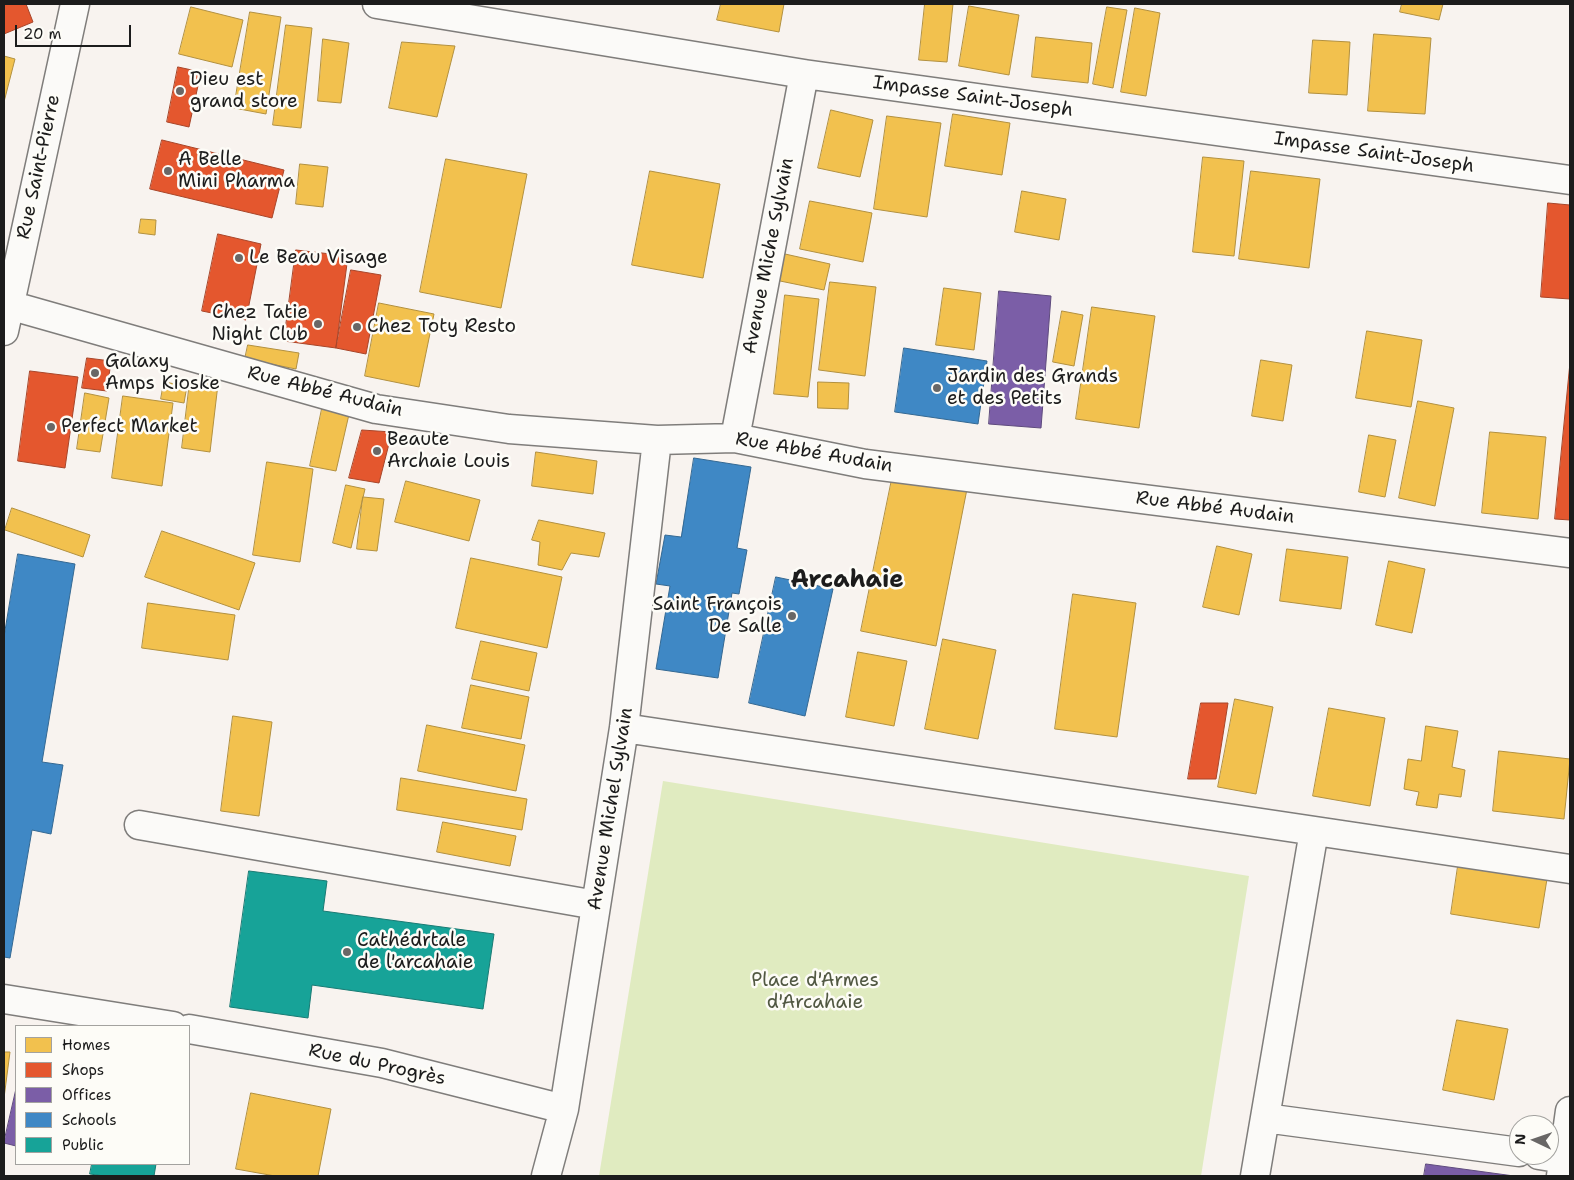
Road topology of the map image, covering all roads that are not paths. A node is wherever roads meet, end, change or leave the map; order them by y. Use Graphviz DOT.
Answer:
graph roads {
  1 [pos="75,4"];
  2 [pos="378,4"];
  3 [pos="804,74"];
  4 [pos="1570,180"];
  5 [pos="10,304"];
  6 [pos="4,331"];
  7 [pos="735,438"];
  8 [pos="657,440"];
  9 [pos="1570,553"];
  10 [pos="624,728"];
  11 [pos="139,825"];
  12 [pos="1314,831"];
  13 [pos="1570,869"];
  14 [pos="596,905"];
  15 [pos="4,998"];
  16 [pos="167,1025"];
  17 [pos="190,1029"];
  18 [pos="564,1109"];
  19 [pos="1570,1111"];
  20 [pos="1265,1118"];
  21 [pos="1509,1151"];
  22 [pos="1559,1158"];
  23 [pos="546,1176"];
  24 [pos="1255,1176"];
  1 -- 5 [label="street, Rue Saint-Pierre"];
  2 -- 3 [label="street, Impasse Saint-Joseph"];
  3 -- 4 [label="street, Impasse Saint-Joseph"];
  3 -- 7 [label="street, Avenue Miche Sylvain"];
  5 -- 6 [label="street, Rue Saint-Pierre"];
  5 -- 8 [label="street, Rue Abbé Audain"];
  7 -- 8 [label="street, Rue Abbé Audain"];
  7 -- 9 [label="street, Rue Abbé Audain"];
  8 -- 10 [label="street, Avenue Michel Sylvain"];
  10 -- 12 [label="street"];
  10 -- 14 [label="street, Avenue Michel Sylvain"];
  11 -- 14 [label="street"];
  12 -- 13 [label="street"];
  12 -- 20 [label="street"];
  14 -- 18 [label="street, Avenue Michel Sylvain"];
  15 -- 16 [label="street"];
  17 -- 18 [label="street, Rue du Progrès"];
  18 -- 23 [label="street, Avenue Michel Sylvain"];
  19 -- 22 [label="street"];
  20 -- 21 [label="street"];
  20 -- 24 [label="street"];
}
